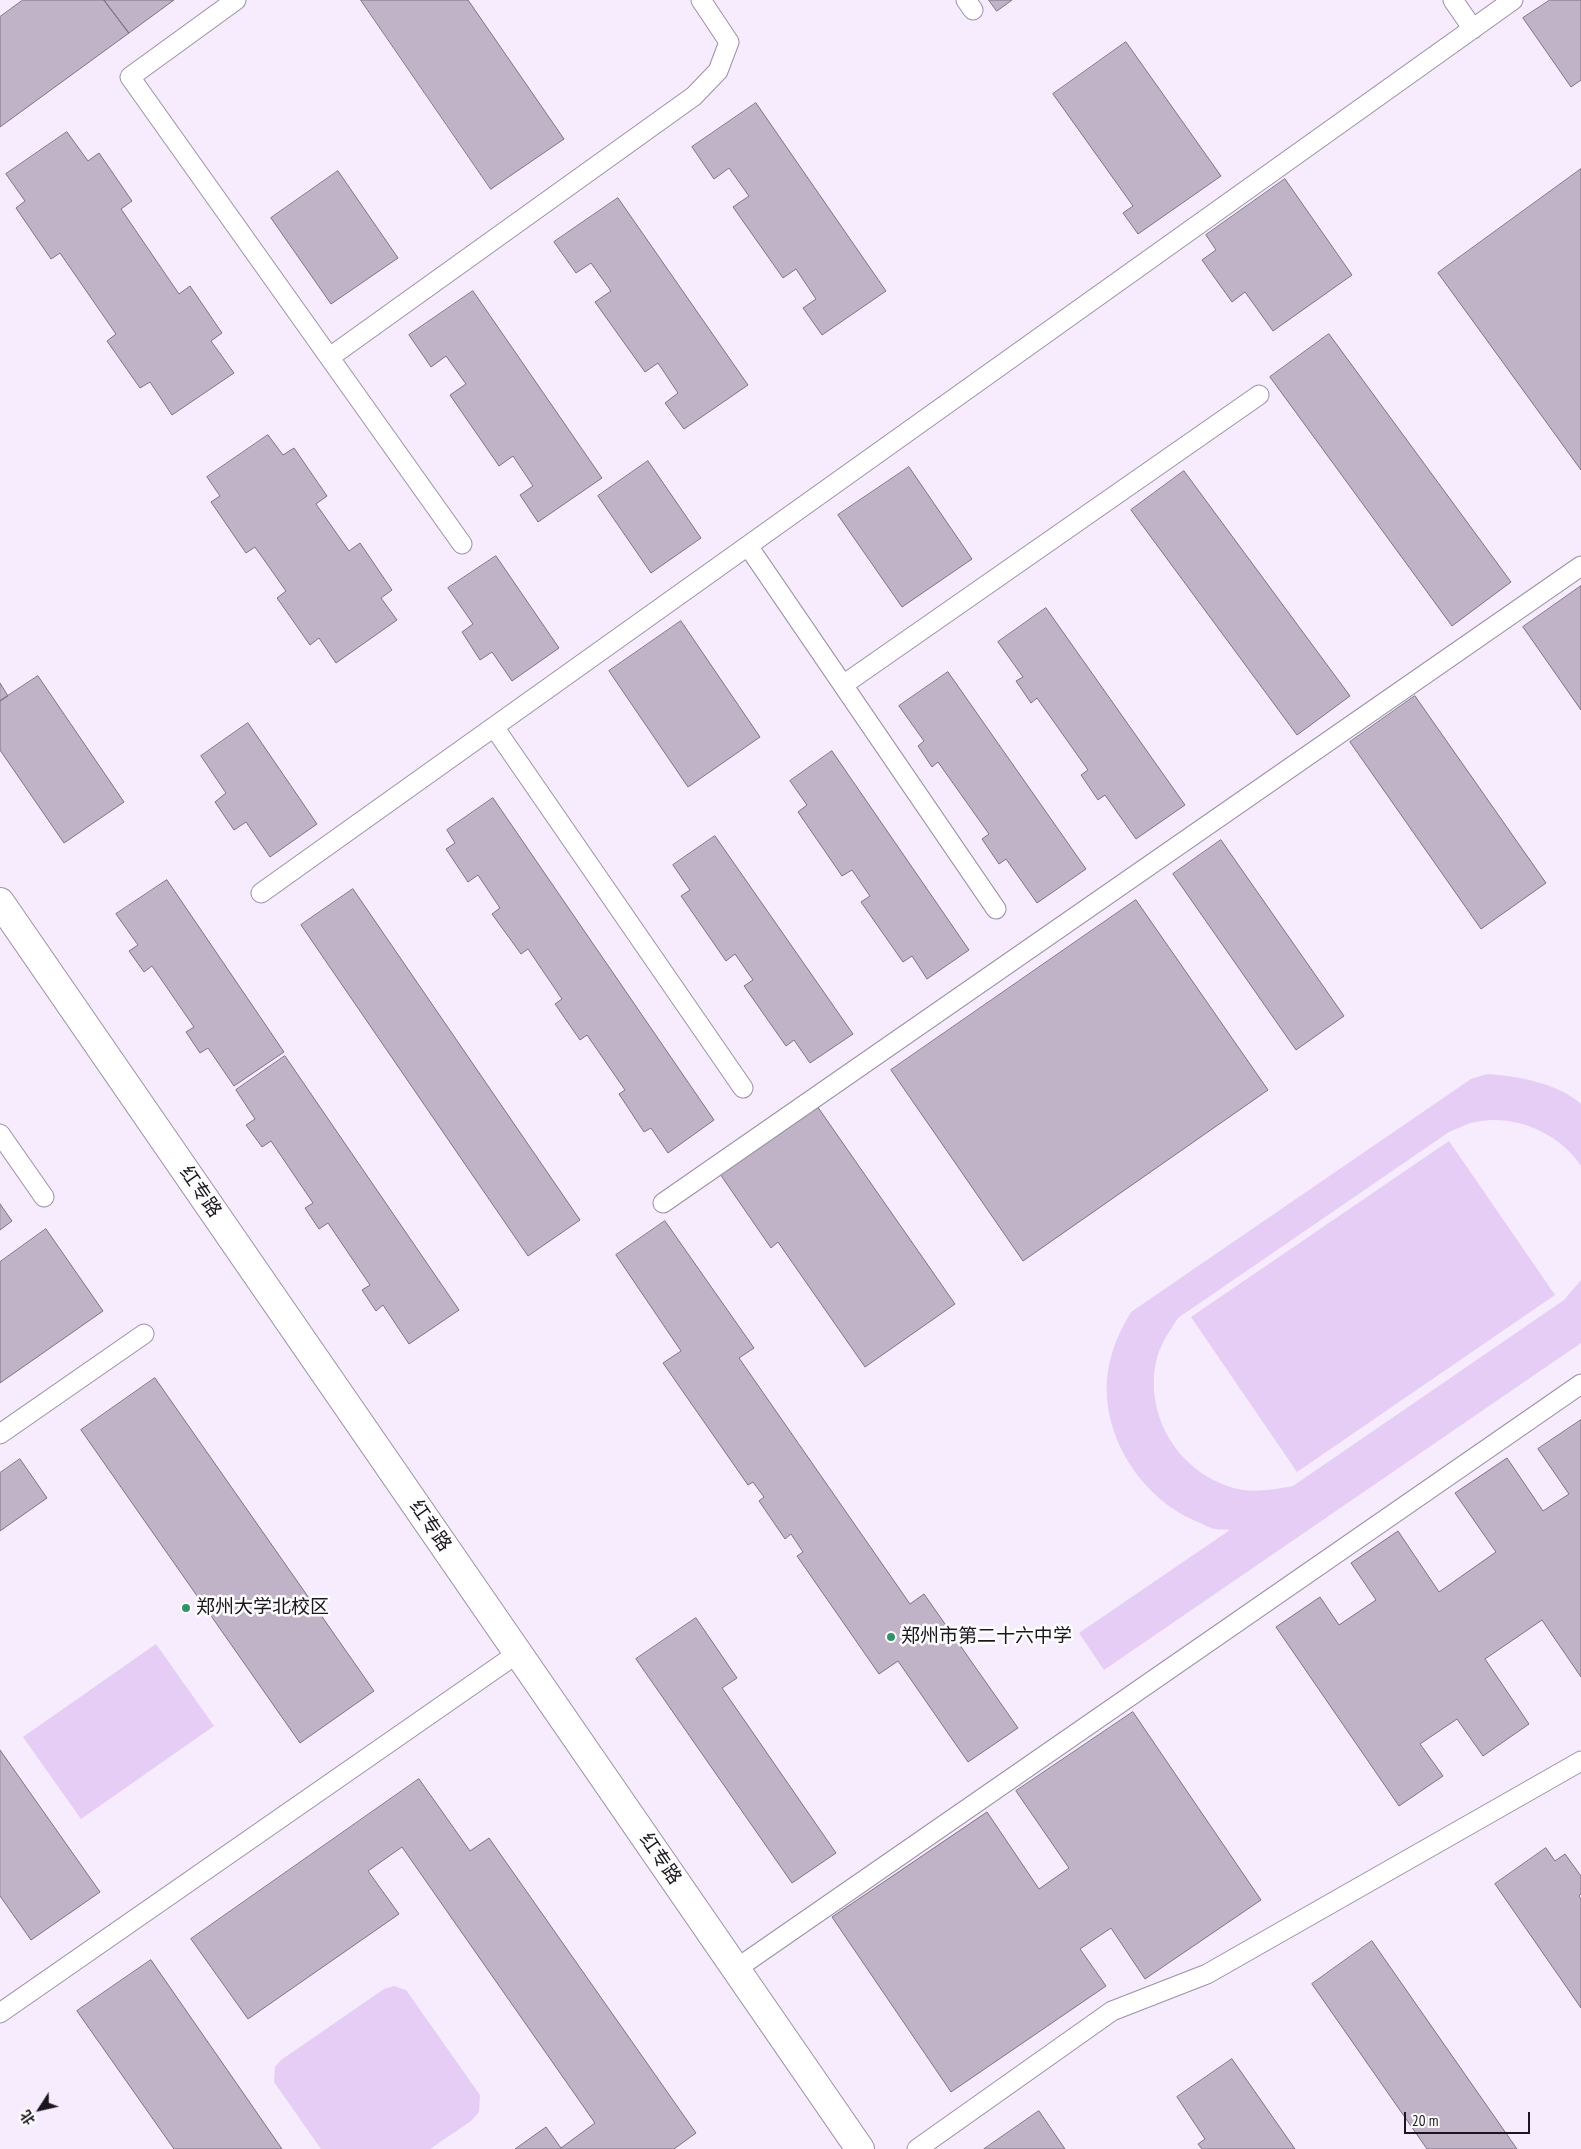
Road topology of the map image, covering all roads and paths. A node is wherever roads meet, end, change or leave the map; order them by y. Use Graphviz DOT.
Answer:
graph roads {
  1 [pos="236,0"];
  2 [pos="700,0"];
  3 [pos="1453,0"];
  4 [pos="1513,0"];
  5 [pos="1473,29"];
  6 [pos="330,357"];
  7 [pos="1260,395"];
  8 [pos="462,544"];
  9 [pos="748,546"];
  10 [pos="1581,566"];
  11 [pos="843,685"];
  12 [pos="494,727"];
  13 [pos="261,893"];
  14 [pos="0,902"];
  15 [pos="996,909"];
  16 [pos="743,1088"];
  17 [pos="0,1134"];
  18 [pos="44,1197"];
  19 [pos="663,1203"];
  20 [pos="144,1334"];
  21 [pos="1581,1384"];
  22 [pos="0,1434"];
  23 [pos="518,1653"];
  24 [pos="1581,1761"];
  25 [pos="736,1969"];
  26 [pos="0,2013"];
  27 [pos="860,2149"];
  28 [pos="917,2149"];
  1 -- 6 [label="lane"];
  2 -- 6 [label="lane"];
  3 -- 5 [label="lane"];
  4 -- 5 [label="lane"];
  5 -- 9 [label="lane"];
  6 -- 8 [label="lane"];
  7 -- 11 [label="lane"];
  9 -- 11 [label="lane"];
  9 -- 12 [label="lane"];
  10 -- 19 [label="lane"];
  11 -- 15 [label="lane"];
  12 -- 13 [label="lane"];
  12 -- 16 [label="lane"];
  14 -- 23 [label="street, 红专路"];
  17 -- 18 [label="lane"];
  20 -- 22 [label="lane"];
  21 -- 25 [label="lane"];
  23 -- 25 [label="street, 红专路"];
  23 -- 26 [label="lane"];
  24 -- 28 [label="lane"];
  25 -- 27 [label="street, 红专路"];
}
